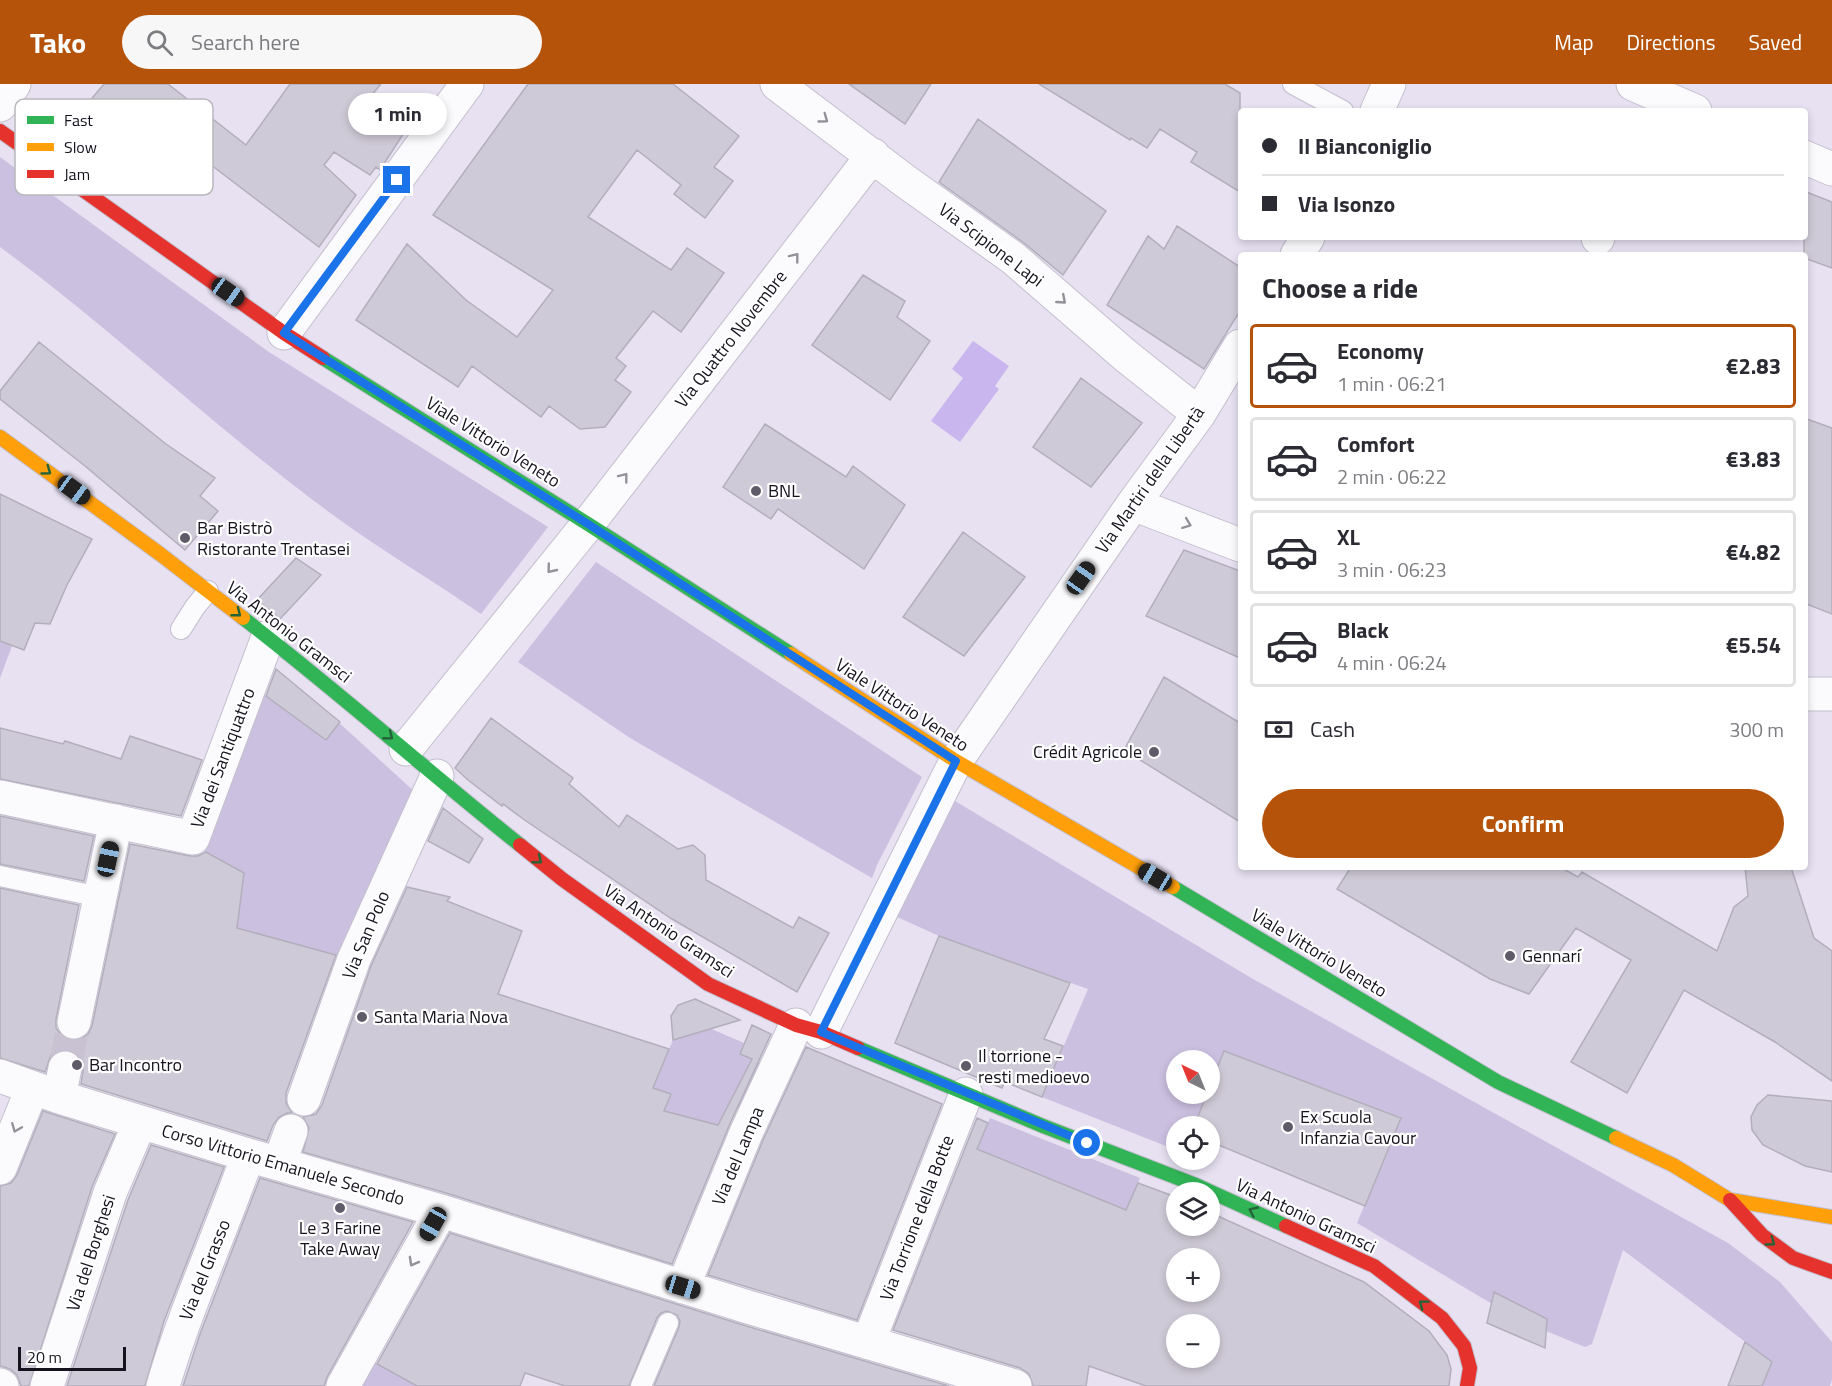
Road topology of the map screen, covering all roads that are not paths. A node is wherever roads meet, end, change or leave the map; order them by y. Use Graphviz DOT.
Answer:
graph roads {
  1 [pos="14,84"];
  2 [pos="467,84"];
  3 [pos="777,84"];
  4 [pos="1293,84"];
  5 [pos="1389,84"];
  6 [pos="1653,94"];
  7 [pos="0,105"];
  8 [pos="1337,108"];
  9 [pos="1378,108"];
  10 [pos="1688,108"];
  11 [pos="0,130"];
  12 [pos="15,141"];
  13 [pos="873,155"];
  14 [pos="1808,159"];
  15 [pos="1832,169"];
  16 [pos="91,195"];
  17 [pos="284,333"];
  18 [pos="1238,349"];
  19 [pos="1199,414"];
  20 [pos="0,437"];
  21 [pos="1133,504"];
  22 [pos="588,524"];
  23 [pos="1238,544"];
  24 [pos="208,591"];
  25 [pos="181,629"];
  26 [pos="268,637"];
  27 [pos="1808,694"];
  28 [pos="1832,694"];
  29 [pos="406,749"];
  30 [pos="956,761"];
  31 [pos="437,776"];
  32 [pos="0,797"];
  33 [pos="116,821"];
  34 [pos="0,876"];
  35 [pos="100,897"];
  36 [pos="74,1022"];
  37 [pos="809,1029"];
  38 [pos="0,1076"];
  39 [pos="52,1085"];
  40 [pos="966,1094"];
  41 [pos="304,1099"];
  42 [pos="140,1122"];
  43 [pos="291,1131"];
  44 [pos="248,1155"];
  45 [pos="279,1164"];
  46 [pos="0,1168"];
  47 [pos="1730,1200"];
  48 [pos="441,1211"];
  49 [pos="1832,1217"];
  50 [pos="1832,1272"];
  51 [pos="680,1293"];
  52 [pos="668,1323"];
  53 [pos="868,1343"];
  54 [pos="47,1386"];
  55 [pos="163,1386"];
  56 [pos="343,1386"];
  57 [pos="641,1386"];
  58 [pos="1016,1386"];
  59 [pos="1467,1386"];
  1 -- 7 [label="street"];
  2 -- 17 [label="street"];
  3 -- 13 [label="street, Via Scipione Lapi, one-way"];
  4 -- 8 [label="lane"];
  5 -- 9 [label="street"];
  6 -- 10 [label="street"];
  11 -- 12 [label="main road, Viale Vittorio Veneto"];
  13 -- 19 [label="street, Via Scipione Lapi, one-way"];
  22 -- 13 [label="street, Via Quattro Novembre, one-way"];
  14 -- 15 [label="street"];
  16 -- 17 [label="main road, Viale Vittorio Veneto"];
  17 -- 22 [label="main road, Viale Vittorio Veneto"];
  18 -- 19 [label="street, Via Martiri della Libertà"];
  19 -- 21 [label="street, Via Martiri della Libertà"];
  20 -- 24 [label="main road, Via Antonio Gramsci, one-way"];
  21 -- 23 [label="street, one-way"];
  21 -- 30 [label="street, Via Martiri della Libertà"];
  22 -- 29 [label="street, Via Quattro Novembre, one-way"];
  22 -- 30 [label="main road, Viale Vittorio Veneto"];
  24 -- 25 [label="lane"];
  24 -- 26 [label="main road, Via Antonio Gramsci, one-way"];
  26 -- 29 [label="main road, Via Antonio Gramsci, one-way"];
  26 -- 33 [label="street, Via dei Santiquattro"];
  27 -- 28 [label="street"];
  29 -- 31 [label="main road, Via Antonio Gramsci"];
  30 -- 37 [label="street, Via Martiri della Libertà"];
  30 -- 47 [label="main road, Viale Vittorio Veneto"];
  31 -- 37 [label="main road, Via Antonio Gramsci, one-way"];
  31 -- 41 [label="street, Via San Polo"];
  32 -- 33 [label="street"];
  33 -- 35 [label="street"];
  34 -- 35 [label="lane"];
  35 -- 36 [label="street"];
  37 -- 40 [label="main road, Via Antonio Gramsci"];
  37 -- 51 [label="street, Via del Lampa"];
  38 -- 39 [label="street, Corso Vittorio Emanuele Secondo"];
  39 -- 42 [label="street, Corso Vittorio Emanuele Secondo"];
  39 -- 46 [label="street, one-way"];
  40 -- 53 [label="street, Via Torrione della Botte"];
  59 -- 40 [label="main road, Via Antonio Gramsci, one-way"];
  42 -- 44 [label="street, Corso Vittorio Emanuele Secondo"];
  42 -- 54 [label="street, Via del Borghesi"];
  43 -- 45 [label="street"];
  44 -- 45 [label="street, Corso Vittorio Emanuele Secondo"];
  44 -- 55 [label="street, Via del Grasso"];
  45 -- 48 [label="street, Corso Vittorio Emanuele Secondo"];
  47 -- 49 [label="main road, Viale Vittorio Veneto"];
  47 -- 50 [label="main road, one-way"];
  48 -- 51 [label="street, Corso Vittorio Emanuele Secondo"];
  48 -- 56 [label="street, one-way"];
  51 -- 53 [label="street, Corso Vittorio Emanuele Secondo"];
  52 -- 57 [label="lane"];
  53 -- 58 [label="street, Corso Vittorio Emanuele Secondo"];
}
